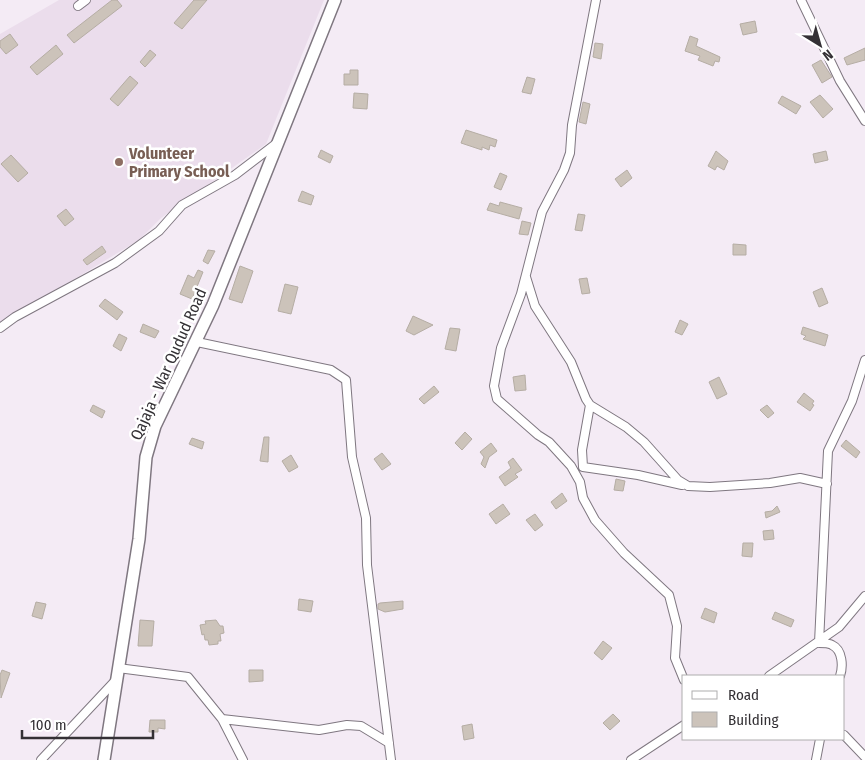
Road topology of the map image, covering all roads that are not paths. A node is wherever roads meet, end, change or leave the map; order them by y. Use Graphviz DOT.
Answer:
graph roads {
  1 [pos="86,0"];
  2 [pos="335,0"];
  3 [pos="596,0"];
  4 [pos="801,0"];
  5 [pos="78,6"];
  6 [pos="865,121"];
  7 [pos="279,142"];
  8 [pos="526,275"];
  9 [pos="0,328"];
  10 [pos="197,342"];
  11 [pos="865,360"];
  12 [pos="590,405"];
  13 [pos="584,467"];
  14 [pos="580,482"];
  15 [pos="827,484"];
  16 [pos="688,486"];
  17 [pos="865,596"];
  18 [pos="819,643"];
  19 [pos="117,674"];
  20 [pos="682,675"];
  21 [pos="771,675"];
  22 [pos="840,675"];
  23 [pos="222,718"];
  24 [pos="682,726"];
  25 [pos="845,736"];
  26 [pos="820,740"];
  27 [pos="390,743"];
  28 [pos="865,757"];
  29 [pos="40,760"];
  30 [pos="104,760"];
  31 [pos="243,760"];
  32 [pos="391,760"];
  33 [pos="631,760"];
  34 [pos="816,760"];
  1 -- 5 [label="street"];
  2 -- 7 [label="street, Qajaja - War Qudud Road"];
  3 -- 8 [label="street"];
  4 -- 6 [label="street"];
  7 -- 9 [label="street"];
  7 -- 10 [label="street, Qajaja - War Qudud Road"];
  8 -- 12 [label="street"];
  8 -- 14 [label="street"];
  10 -- 19 [label="street, Qajaja - War Qudud Road"];
  10 -- 27 [label="street"];
  11 -- 15 [label="street"];
  12 -- 13 [label="street"];
  12 -- 16 [label="street"];
  13 -- 14 [label="street"];
  13 -- 16 [label="street"];
  14 -- 20 [label="street"];
  15 -- 16 [label="street"];
  15 -- 18 [label="street"];
  17 -- 18 [label="street"];
  18 -- 21 [label="street"];
  18 -- 22 [label="street"];
  19 -- 23 [label="street"];
  19 -- 29 [label="street"];
  19 -- 30 [label="street, Qajaja - War Qudud Road"];
  23 -- 27 [label="street"];
  23 -- 31 [label="street"];
  24 -- 33 [label="street"];
  25 -- 28 [label="street"];
  26 -- 34 [label="street"];
  27 -- 32 [label="street"];
}
